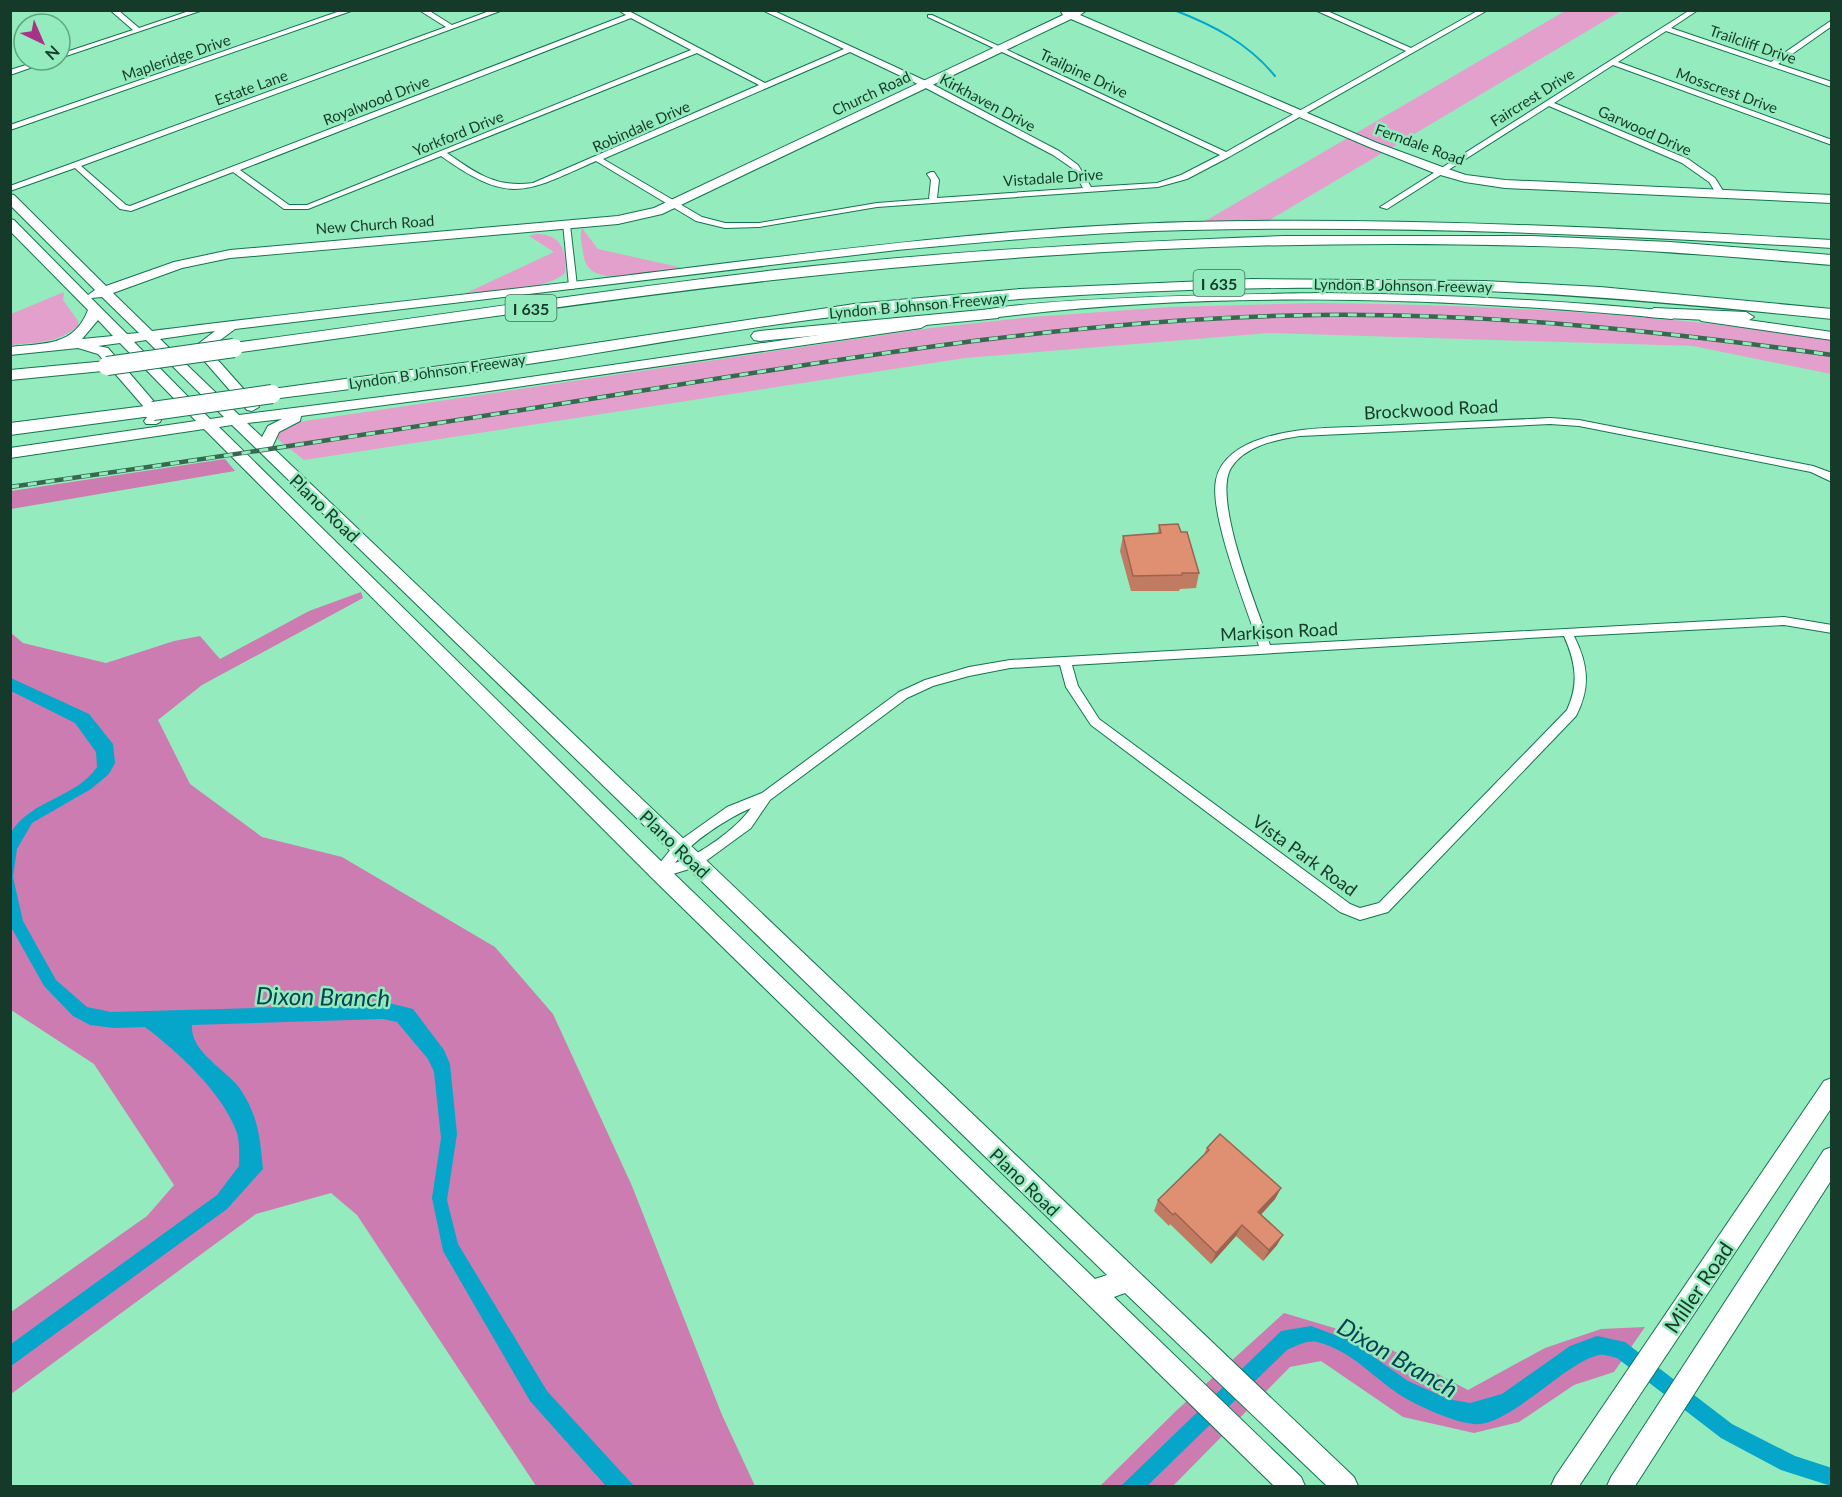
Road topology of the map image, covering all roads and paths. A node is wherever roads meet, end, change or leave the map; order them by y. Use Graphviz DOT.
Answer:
graph roads {
  1 [pos="113,10"];
  2 [pos="200,10"];
  3 [pos="351,10"];
  4 [pos="422,10"];
  5 [pos="500,10"];
  6 [pos="621,10"];
  7 [pos="765,10"];
  8 [pos="1060,10"];
  9 [pos="1318,10"];
  10 [pos="1464,10"];
  11 [pos="1485,10"];
  12 [pos="1695,10"];
  13 [pos="1077,13"];
  14 [pos="1477,15"];
  15 [pos="631,16"];
  16 [pos="930,16"];
  17 [pos="1832,22"];
  18 [pos="452,28"];
  19 [pos="1667,29"];
  20 [pos="139,31"];
  21 [pos="850,49"];
  22 [pos="1000,49"];
  23 [pos="697,50"];
  24 [pos="1412,51"];
  25 [pos="72,52"];
  26 [pos="1613,63"];
  27 [pos="1772,64"];
  28 [pos="925,84"];
  29 [pos="1832,85"];
  30 [pos="766,86"];
  31 [pos="1548,103"];
  32 [pos="1300,114"];
  33 [pos="10,128"];
  34 [pos="1832,144"];
  35 [pos="442,154"];
  36 [pos="1227,155"];
  37 [pos="598,159"];
  38 [pos="76,165"];
  39 [pos="235,170"];
  40 [pos="1441,171"];
  41 [pos="931,174"];
  42 [pos="1087,188"];
  43 [pos="10,189"];
  44 [pos="1721,194"];
  45 [pos="10,198"];
  46 [pos="1832,199"];
  47 [pos="933,200"];
  48 [pos="674,205"];
  49 [pos="1384,207"];
  50 [pos="10,223"];
  51 [pos="566,225"];
  52 [pos="1414,225"];
  53 [pos="23,236"];
  54 [pos="54,243"];
  55 [pos="1832,244"];
  56 [pos="1104,247"];
  57 [pos="1832,260"];
  58 [pos="573,286"];
  59 [pos="103,292"];
  60 [pos="84,299"];
  61 [pos="95,310"];
  62 [pos="1654,313"];
  63 [pos="992,314"];
  64 [pos="1832,314"];
  65 [pos="235,324"];
  66 [pos="1832,326"];
  67 [pos="149,336"];
  68 [pos="1832,336"];
  69 [pos="123,339"];
  70 [pos="65,345"];
  71 [pos="609,345"];
  72 [pos="10,351"];
  73 [pos="12,375"];
  74 [pos="335,407"];
  75 [pos="296,412"];
  76 [pos="234,419"];
  77 [pos="207,423"];
  78 [pos="10,429"];
  79 [pos="119,436"];
  80 [pos="264,448"];
  81 [pos="10,453"];
  82 [pos="1832,479"];
  83 [pos="364,546"];
  84 [pos="343,557"];
  85 [pos="1832,629"];
  86 [pos="1567,632"];
  87 [pos="460,638"];
  88 [pos="1266,650"];
  89 [pos="438,652"];
  90 [pos="1065,661"];
  91 [pos="766,796"];
  92 [pos="687,855"];
  93 [pos="660,873"];
  94 [pos="912,1073"];
  95 [pos="1832,1088"];
  96 [pos="887,1095"];
  97 [pos="1832,1158"];
  98 [pos="1126,1281"];
  99 [pos="1091,1292"];
  100 [pos="1292,1486"];
  101 [pos="1345,1486"];
  102 [pos="1564,1486"];
  103 [pos="1620,1486"];
  1 -- 20 [label="street"];
  2 -- 20 [label="street"];
  3 -- 33 [label="street, Mapleridge Drive"];
  4 -- 18 [label="street"];
  5 -- 18 [label="street, Estate Lane"];
  6 -- 15 [label="street"];
  7 -- 21 [label="street, Kirkhaven Drive"];
  8 -- 13 [label="main road, Ferndale Road"];
  9 -- 24 [label="street"];
  10 -- 14 [label="street"];
  11 -- 14 [label="street, Vistadale Drive"];
  12 -- 19 [label="street, Faircrest Drive"];
  13 -- 22 [label="main road, Church Road"];
  13 -- 32 [label="main road, Ferndale Road"];
  14 -- 24 [label="street, Vistadale Drive"];
  15 -- 23 [label="street"];
  15 -- 39 [label="street, Royalwood Drive"];
  16 -- 22 [label="street, Trailpine Drive"];
  17 -- 27 [label="street"];
  18 -- 38 [label="street, Estate Lane"];
  19 -- 26 [label="street, Faircrest Drive"];
  19 -- 27 [label="street, Trailcliff Drive"];
  20 -- 25 [label="street"];
  21 -- 28 [label="street, Kirkhaven Drive"];
  21 -- 30 [label="street, Robindale Drive"];
  22 -- 28 [label="main road, Church Road"];
  22 -- 36 [label="street, Trailpine Drive"];
  23 -- 30 [label="street"];
  23 -- 35 [label="street, Yorkford Drive"];
  24 -- 32 [label="street, Vistadale Drive"];
  26 -- 31 [label="street, Faircrest Drive"];
  26 -- 34 [label="street, Mosscrest Drive"];
  27 -- 29 [label="street, Trailcliff Drive"];
  28 -- 42 [label="street, Kirkhaven Drive"];
  28 -- 48 [label="main road, Church Road"];
  30 -- 37 [label="street, Robindale Drive"];
  31 -- 40 [label="street, Faircrest Drive"];
  31 -- 44 [label="street, Garwood Drive"];
  32 -- 36 [label="street, Vistadale Drive"];
  32 -- 40 [label="main road, Ferndale Road"];
  35 -- 37 [label="street, Robindale Drive"];
  35 -- 39 [label="street, Yorkford Drive"];
  36 -- 42 [label="street, Vistadale Drive"];
  37 -- 48 [label="street, Vistadale Drive"];
  38 -- 39 [label="street, Royalwood Drive"];
  38 -- 43 [label="street, Estate Lane"];
  40 -- 44 [label="main road, Ferndale Road"];
  40 -- 49 [label="street, Faircrest Drive"];
  41 -- 47 [label="street"];
  42 -- 47 [label="street, Vistadale Drive"];
  44 -- 46 [label="main road, Ferndale Road"];
  45 -- 54 [label="main road, Plano Road"];
  47 -- 48 [label="street, Vistadale Drive"];
  48 -- 51 [label="main road, New Church Road"];
  50 -- 53 [label="main road, Plano Road"];
  51 -- 58 [label="street"];
  51 -- 59 [label="main road, New Church Road"];
  52 -- 55 [label="main road"];
  52 -- 56 [label="highway"];
  52 -- 58 [label="main road"];
  53 -- 54 [label="main road"];
  53 -- 60 [label="main road, Plano Road"];
  54 -- 59 [label="main road, Plano Road"];
  56 -- 57 [label="highway, I 635"];
  56 -- 73 [label="highway, I 635, bridge"];
  58 -- 65 [label="main road"];
  59 -- 60 [label="main road, New Church Road"];
  59 -- 67 [label="main road, Plano Road"];
  60 -- 61 [label="main road, Plano Road"];
  61 -- 69 [label="main road, Plano Road"];
  61 -- 70 [label="main road"];
  62 -- 63 [label="main road"];
  62 -- 66 [label="highway"];
  62 -- 68 [label="main road"];
  63 -- 71 [label="highway"];
  63 -- 74 [label="main road"];
  64 -- 71 [label="highway, Lyndon B Johnson Freeway / I 635"];
  65 -- 67 [label="main road"];
  65 -- 75 [label="main road"];
  67 -- 69 [label="main road"];
  67 -- 76 [label="main road, Plano Road"];
  69 -- 70 [label="main road"];
  69 -- 77 [label="main road, Plano Road"];
  70 -- 72 [label="main road"];
  70 -- 79 [label="main road"];
  71 -- 78 [label="highway, Lyndon B Johnson Freeway / I 635, bridge"];
  74 -- 75 [label="main road"];
  74 -- 80 [label="main road"];
  75 -- 76 [label="main road"];
  76 -- 77 [label="main road"];
  76 -- 80 [label="main road, Plano Road"];
  77 -- 79 [label="main road"];
  77 -- 84 [label="main road, Plano Road"];
  79 -- 81 [label="main road"];
  80 -- 83 [label="main road, Plano Road"];
  82 -- 88 [label="street, Brockwood Road"];
  83 -- 84 [label="main road"];
  83 -- 87 [label="main road, Plano Road"];
  84 -- 89 [label="main road, Plano Road"];
  85 -- 86 [label="street, Markison Road"];
  86 -- 88 [label="street, Markison Road"];
  86 -- 90 [label="street, Vista Park Road"];
  87 -- 89 [label="main road"];
  87 -- 92 [label="main road, Plano Road"];
  88 -- 90 [label="street, Markison Road"];
  89 -- 93 [label="main road, Plano Road"];
  90 -- 91 [label="street, Markison Road"];
  91 -- 92 [label="street, Markison Road"];
  91 -- 92 [label="street, Markison Road"];
  92 -- 93 [label="street, Markison Road"];
  92 -- 93 [label="street, Markison Road"];
  92 -- 94 [label="main road, Plano Road"];
  93 -- 96 [label="main road, Plano Road"];
  94 -- 96 [label="main road"];
  94 -- 98 [label="main road, Plano Road"];
  95 -- 102 [label="main road, Miller Road"];
  96 -- 99 [label="main road, Plano Road"];
  97 -- 103 [label="main road"];
  98 -- 99 [label="main road"];
  98 -- 101 [label="main road, Plano Road"];
  99 -- 100 [label="main road, Plano Road"];
}
